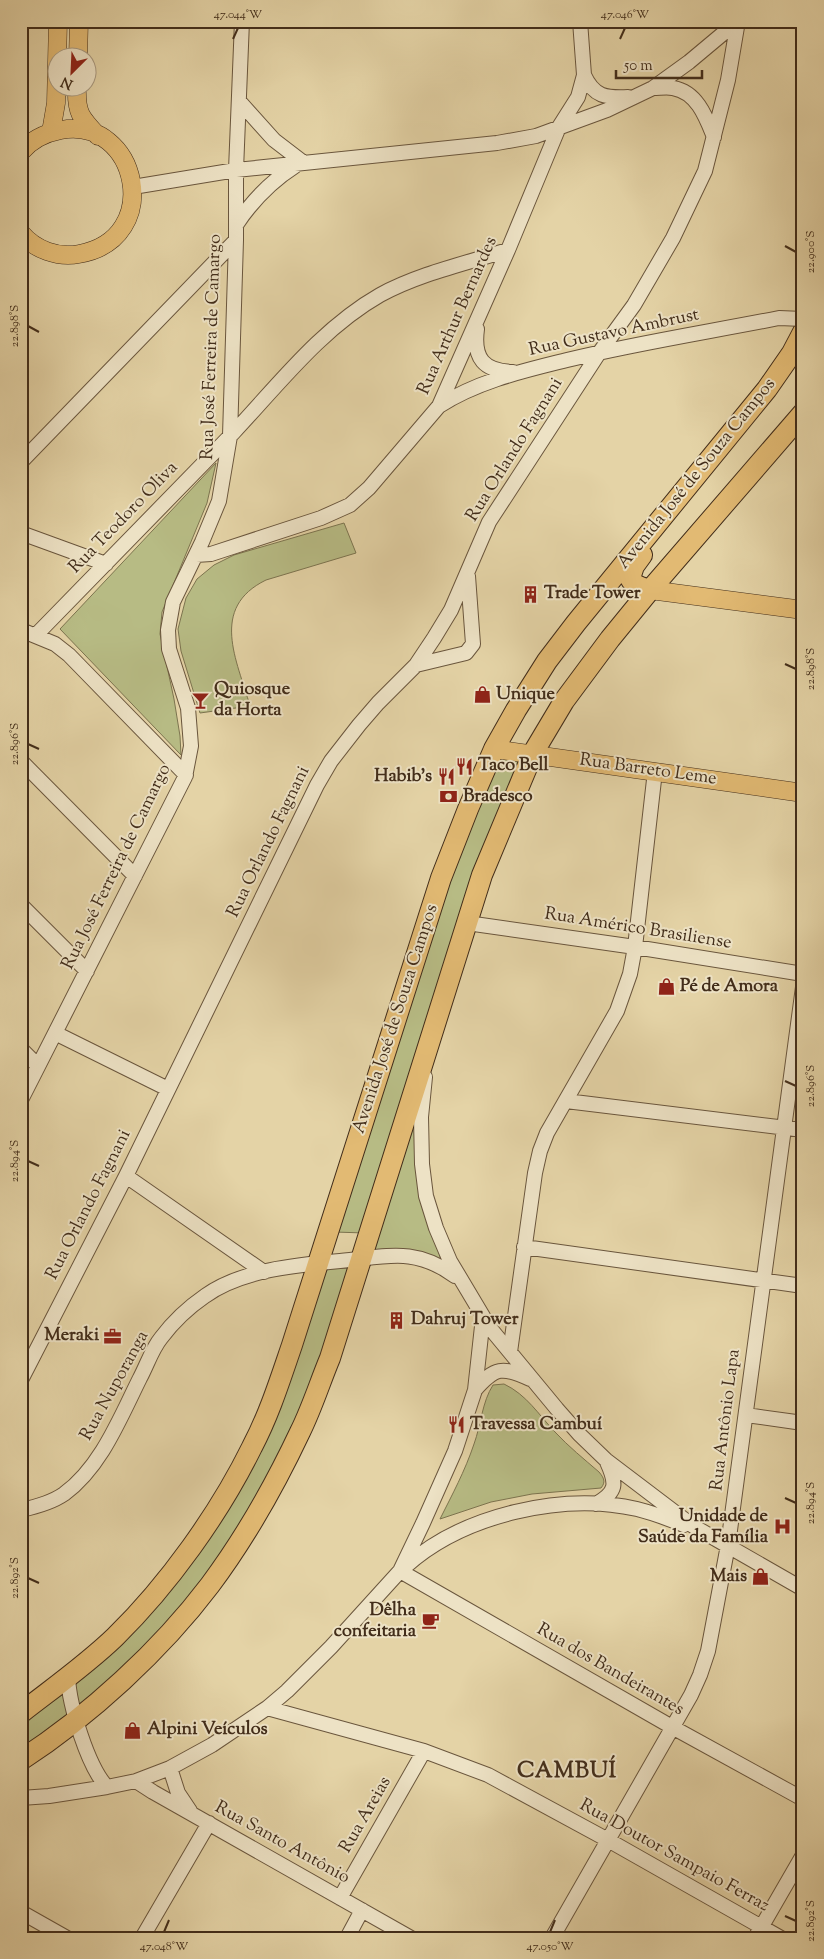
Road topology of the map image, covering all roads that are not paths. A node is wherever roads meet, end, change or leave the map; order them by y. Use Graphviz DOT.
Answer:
graph roads {
  1 [pos="58,21"];
  2 [pos="79,21"];
  3 [pos="242,21"];
  4 [pos="580,21"];
  5 [pos="738,21"];
  6 [pos="78,48"];
  7 [pos="584,75"];
  8 [pos="653,88"];
  9 [pos="631,97"];
  10 [pos="76,98"];
  11 [pos="239,101"];
  12 [pos="559,127"];
  13 [pos="51,132"];
  14 [pos="99,136"];
  15 [pos="714,137"];
  16 [pos="22,150"];
  17 [pos="301,163"];
  18 [pos="236,170"];
  19 [pos="133,187"];
  20 [pos="236,225"];
  21 [pos="236,240"];
  22 [pos="25,243"];
  23 [pos="508,250"];
  24 [pos="479,316"];
  25 [pos="803,319"];
  26 [pos="803,332"];
  27 [pos="599,352"];
  28 [pos="519,373"];
  29 [pos="440,406"];
  30 [pos="803,413"];
  31 [pos="230,436"];
  32 [pos="21,462"];
  33 [pos="681,494"];
  34 [pos="21,533"];
  35 [pos="196,555"];
  36 [pos="106,564"];
  37 [pos="468,570"];
  38 [pos="650,590"];
  39 [pos="803,610"];
  40 [pos="21,630"];
  41 [pos="36,635"];
  42 [pos="416,665"];
  43 [pos="494,749"];
  44 [pos="533,754"];
  45 [pos="21,761"];
  46 [pos="655,771"];
  47 [pos="186,775"];
  48 [pos="803,793"];
  49 [pos="135,876"];
  50 [pos="21,906"];
  51 [pos="467,923"];
  52 [pos="635,947"];
  53 [pos="87,972"];
  54 [pos="803,974"];
  55 [pos="803,987"];
  56 [pos="56,1033"];
  57 [pos="428,1044"];
  58 [pos="21,1049"];
  59 [pos="38,1066"];
  60 [pos="168,1090"];
  61 [pos="21,1100"];
  62 [pos="566,1101"];
  63 [pos="784,1128"];
  64 [pos="803,1130"];
  65 [pos="126,1176"];
  66 [pos="524,1248"];
  67 [pos="361,1260"];
  68 [pos="318,1263"];
  69 [pos="264,1272"];
  70 [pos="460,1280"];
  71 [pos="762,1280"];
  72 [pos="803,1286"];
  73 [pos="514,1315"];
  74 [pos="487,1323"];
  75 [pos="510,1352"];
  76 [pos="21,1380"];
  77 [pos="533,1380"];
  78 [pos="475,1390"];
  79 [pos="746,1416"];
  80 [pos="803,1423"];
  81 [pos="606,1460"];
  82 [pos="596,1504"];
  83 [pos="21,1510"];
  84 [pos="423,1523"];
  85 [pos="701,1531"];
  86 [pos="447,1536"];
  87 [pos="728,1545"];
  88 [pos="400,1571"];
  89 [pos="803,1589"];
  90 [pos="68,1677"];
  91 [pos="267,1708"];
  92 [pos="21,1713"];
  93 [pos="77,1720"];
  94 [pos="672,1727"];
  95 [pos="424,1751"];
  96 [pos="21,1760"];
  97 [pos="170,1768"];
  98 [pos="136,1781"];
  99 [pos="107,1787"];
  100 [pos="21,1798"];
  101 [pos="803,1799"];
  102 [pos="194,1815"];
  103 [pos="209,1824"];
  104 [pos="608,1840"];
  105 [pos="803,1855"];
  106 [pos="340,1898"];
  107 [pos="362,1910"];
  108 [pos="21,1912"];
  109 [pos="759,1932"];
  110 [pos="67,1938"];
  111 [pos="142,1938"];
  112 [pos="347,1938"];
  113 [pos="411,1938"];
  114 [pos="552,1938"];
  115 [pos="781,1938"];
  1 -- 13 [label="main road"];
  2 -- 6 [label="main road"];
  3 -- 11 [label="street, Rua José Ferreira de Camargo"];
  4 -- 7 [label="street, Rua Arthur Bernardes"];
  5 -- 8 [label="street"];
  5 -- 15 [label="street, Rua Orlando Fagnani"];
  7 -- 9 [label="street"];
  7 -- 12 [label="street, Rua Arthur Bernardes"];
  8 -- 9 [label="street"];
  8 -- 15 [label="street"];
  9 -- 12 [label="street"];
  10 -- 14 [label="main road"];
  11 -- 17 [label="street"];
  11 -- 18 [label="street, Rua José Ferreira de Camargo"];
  12 -- 17 [label="street"];
  12 -- 23 [label="street, Rua Arthur Bernardes"];
  13 -- 14 [label="main road"];
  13 -- 16 [label="main road"];
  14 -- 19 [label="main road"];
  15 -- 27 [label="street, Rua Orlando Fagnani"];
  17 -- 18 [label="street"];
  17 -- 20 [label="street"];
  18 -- 19 [label="street"];
  18 -- 20 [label="street, Rua José Ferreira de Camargo"];
  19 -- 22 [label="main road"];
  20 -- 21 [label="street, Rua José Ferreira de Camargo"];
  21 -- 31 [label="street, Rua José Ferreira de Camargo"];
  21 -- 32 [label="street"];
  23 -- 24 [label="street, Rua Arthur Bernardes"];
  23 -- 31 [label="street, Rua Teodoro Oliva"];
  24 -- 28 [label="street"];
  24 -- 29 [label="street, Rua Arthur Bernardes"];
  25 -- 27 [label="street, Rua Gustavo Ambrust"];
  26 -- 33 [label="highway, Avenida José de Souza Campos"];
  27 -- 28 [label="street, Rua Gustavo Ambrust"];
  27 -- 37 [label="street, Rua Orlando Fagnani"];
  28 -- 29 [label="street, Rua Gustavo Ambrust"];
  29 -- 35 [label="street, Rua Arthur Bernardes"];
  30 -- 38 [label="highway, Avenida José de Souza Campos"];
  31 -- 35 [label="street, Rua José Ferreira de Camargo"];
  31 -- 36 [label="street, Rua Teodoro Oliva"];
  33 -- 38 [label="highway"];
  33 -- 43 [label="highway, Avenida José de Souza Campos"];
  34 -- 36 [label="street"];
  35 -- 47 [label="street, Rua José Ferreira de Camargo"];
  36 -- 41 [label="street, Rua Teodoro Oliva"];
  37 -- 42 [label="street, Rua Orlando Fagnani"];
  37 -- 42 [label="street"];
  38 -- 39 [label="main road"];
  38 -- 44 [label="highway, Avenida José de Souza Campos"];
  40 -- 41 [label="street"];
  41 -- 47 [label="street"];
  42 -- 60 [label="street, Rua Orlando Fagnani"];
  43 -- 44 [label="main road, Rua Barreto Leme"];
  43 -- 68 [label="highway, Avenida José de Souza Campos"];
  44 -- 46 [label="main road, Rua Barreto Leme"];
  44 -- 51 [label="highway, Avenida José de Souza Campos"];
  45 -- 49 [label="street"];
  46 -- 48 [label="main road, Rua Barreto Leme"];
  46 -- 52 [label="street"];
  47 -- 49 [label="street, Rua José Ferreira de Camargo"];
  49 -- 53 [label="street, Rua José Ferreira de Camargo"];
  50 -- 53 [label="street"];
  51 -- 52 [label="street, Rua Américo Brasiliense"];
  51 -- 57 [label="highway, Avenida José de Souza Campos"];
  52 -- 54 [label="street, Rua Américo Brasiliense"];
  52 -- 62 [label="street"];
  53 -- 56 [label="street, Rua José Ferreira de Camargo"];
  55 -- 63 [label="street, Rua Antônio Lapa"];
  56 -- 59 [label="street, Rua José Ferreira de Camargo"];
  56 -- 60 [label="street"];
  57 -- 67 [label="highway, Avenida José de Souza Campos"];
  57 -- 70 [label="street"];
  58 -- 59 [label="street"];
  59 -- 61 [label="street, Rua José Ferreira de Camargo"];
  60 -- 65 [label="street, Rua Orlando Fagnani"];
  62 -- 63 [label="street"];
  62 -- 66 [label="street"];
  63 -- 64 [label="street"];
  63 -- 71 [label="street, Rua Antônio Lapa"];
  65 -- 69 [label="street"];
  65 -- 76 [label="street, Rua Orlando Fagnani"];
  66 -- 71 [label="street"];
  66 -- 73 [label="street"];
  67 -- 68 [label="street, Rua Nuporanga"];
  67 -- 70 [label="street, Rua Nuporanga"];
  67 -- 93 [label="highway, Avenida José de Souza Campos"];
  68 -- 69 [label="street, Rua Nuporanga"];
  68 -- 90 [label="highway, Avenida José de Souza Campos"];
  69 -- 83 [label="street, Rua Nuporanga"];
  70 -- 74 [label="street"];
  71 -- 72 [label="street"];
  71 -- 79 [label="street, Rua Antônio Lapa"];
  73 -- 74 [label="street"];
  73 -- 75 [label="street"];
  74 -- 75 [label="street"];
  74 -- 78 [label="street"];
  75 -- 77 [label="street"];
  77 -- 78 [label="street"];
  77 -- 81 [label="street"];
  78 -- 84 [label="street"];
  79 -- 80 [label="street"];
  79 -- 87 [label="street, Rua Antônio Lapa"];
  81 -- 82 [label="street"];
  81 -- 85 [label="street"];
  82 -- 85 [label="street"];
  82 -- 86 [label="street"];
  84 -- 86 [label="street"];
  84 -- 88 [label="street"];
  85 -- 87 [label="street"];
  86 -- 88 [label="street"];
  87 -- 89 [label="street"];
  87 -- 94 [label="street, Rua Antônio Lapa"];
  88 -- 91 [label="street"];
  88 -- 94 [label="street, Rua dos Bandeirantes"];
  90 -- 92 [label="highway, Avenida José de Souza Campos"];
  90 -- 93 [label="street"];
  91 -- 95 [label="street, Rua Doutor Sampaio Ferraz"];
  91 -- 97 [label="street"];
  93 -- 96 [label="highway, Avenida José de Souza Campos"];
  93 -- 99 [label="street"];
  94 -- 101 [label="street, Rua dos Bandeirantes"];
  94 -- 104 [label="street, Rua Antônio Lapa"];
  95 -- 104 [label="street, Rua Doutor Sampaio Ferraz"];
  95 -- 106 [label="street, Rua Areias"];
  97 -- 98 [label="street"];
  97 -- 102 [label="street"];
  98 -- 99 [label="street"];
  98 -- 102 [label="street, Rua Santo Antônio"];
  99 -- 100 [label="street"];
  102 -- 103 [label="street, Rua Santo Antônio"];
  103 -- 106 [label="street, Rua Santo Antônio"];
  103 -- 111 [label="street"];
  104 -- 109 [label="street, Rua Doutor Sampaio Ferraz"];
  104 -- 114 [label="street, Rua Antônio Lapa"];
  105 -- 109 [label="street"];
  106 -- 107 [label="street, Rua Santo Antônio"];
  107 -- 112 [label="street"];
  107 -- 113 [label="street, Rua Santo Antônio"];
  108 -- 110 [label="street"];
  109 -- 115 [label="street, Rua Doutor Sampaio Ferraz"];
}
